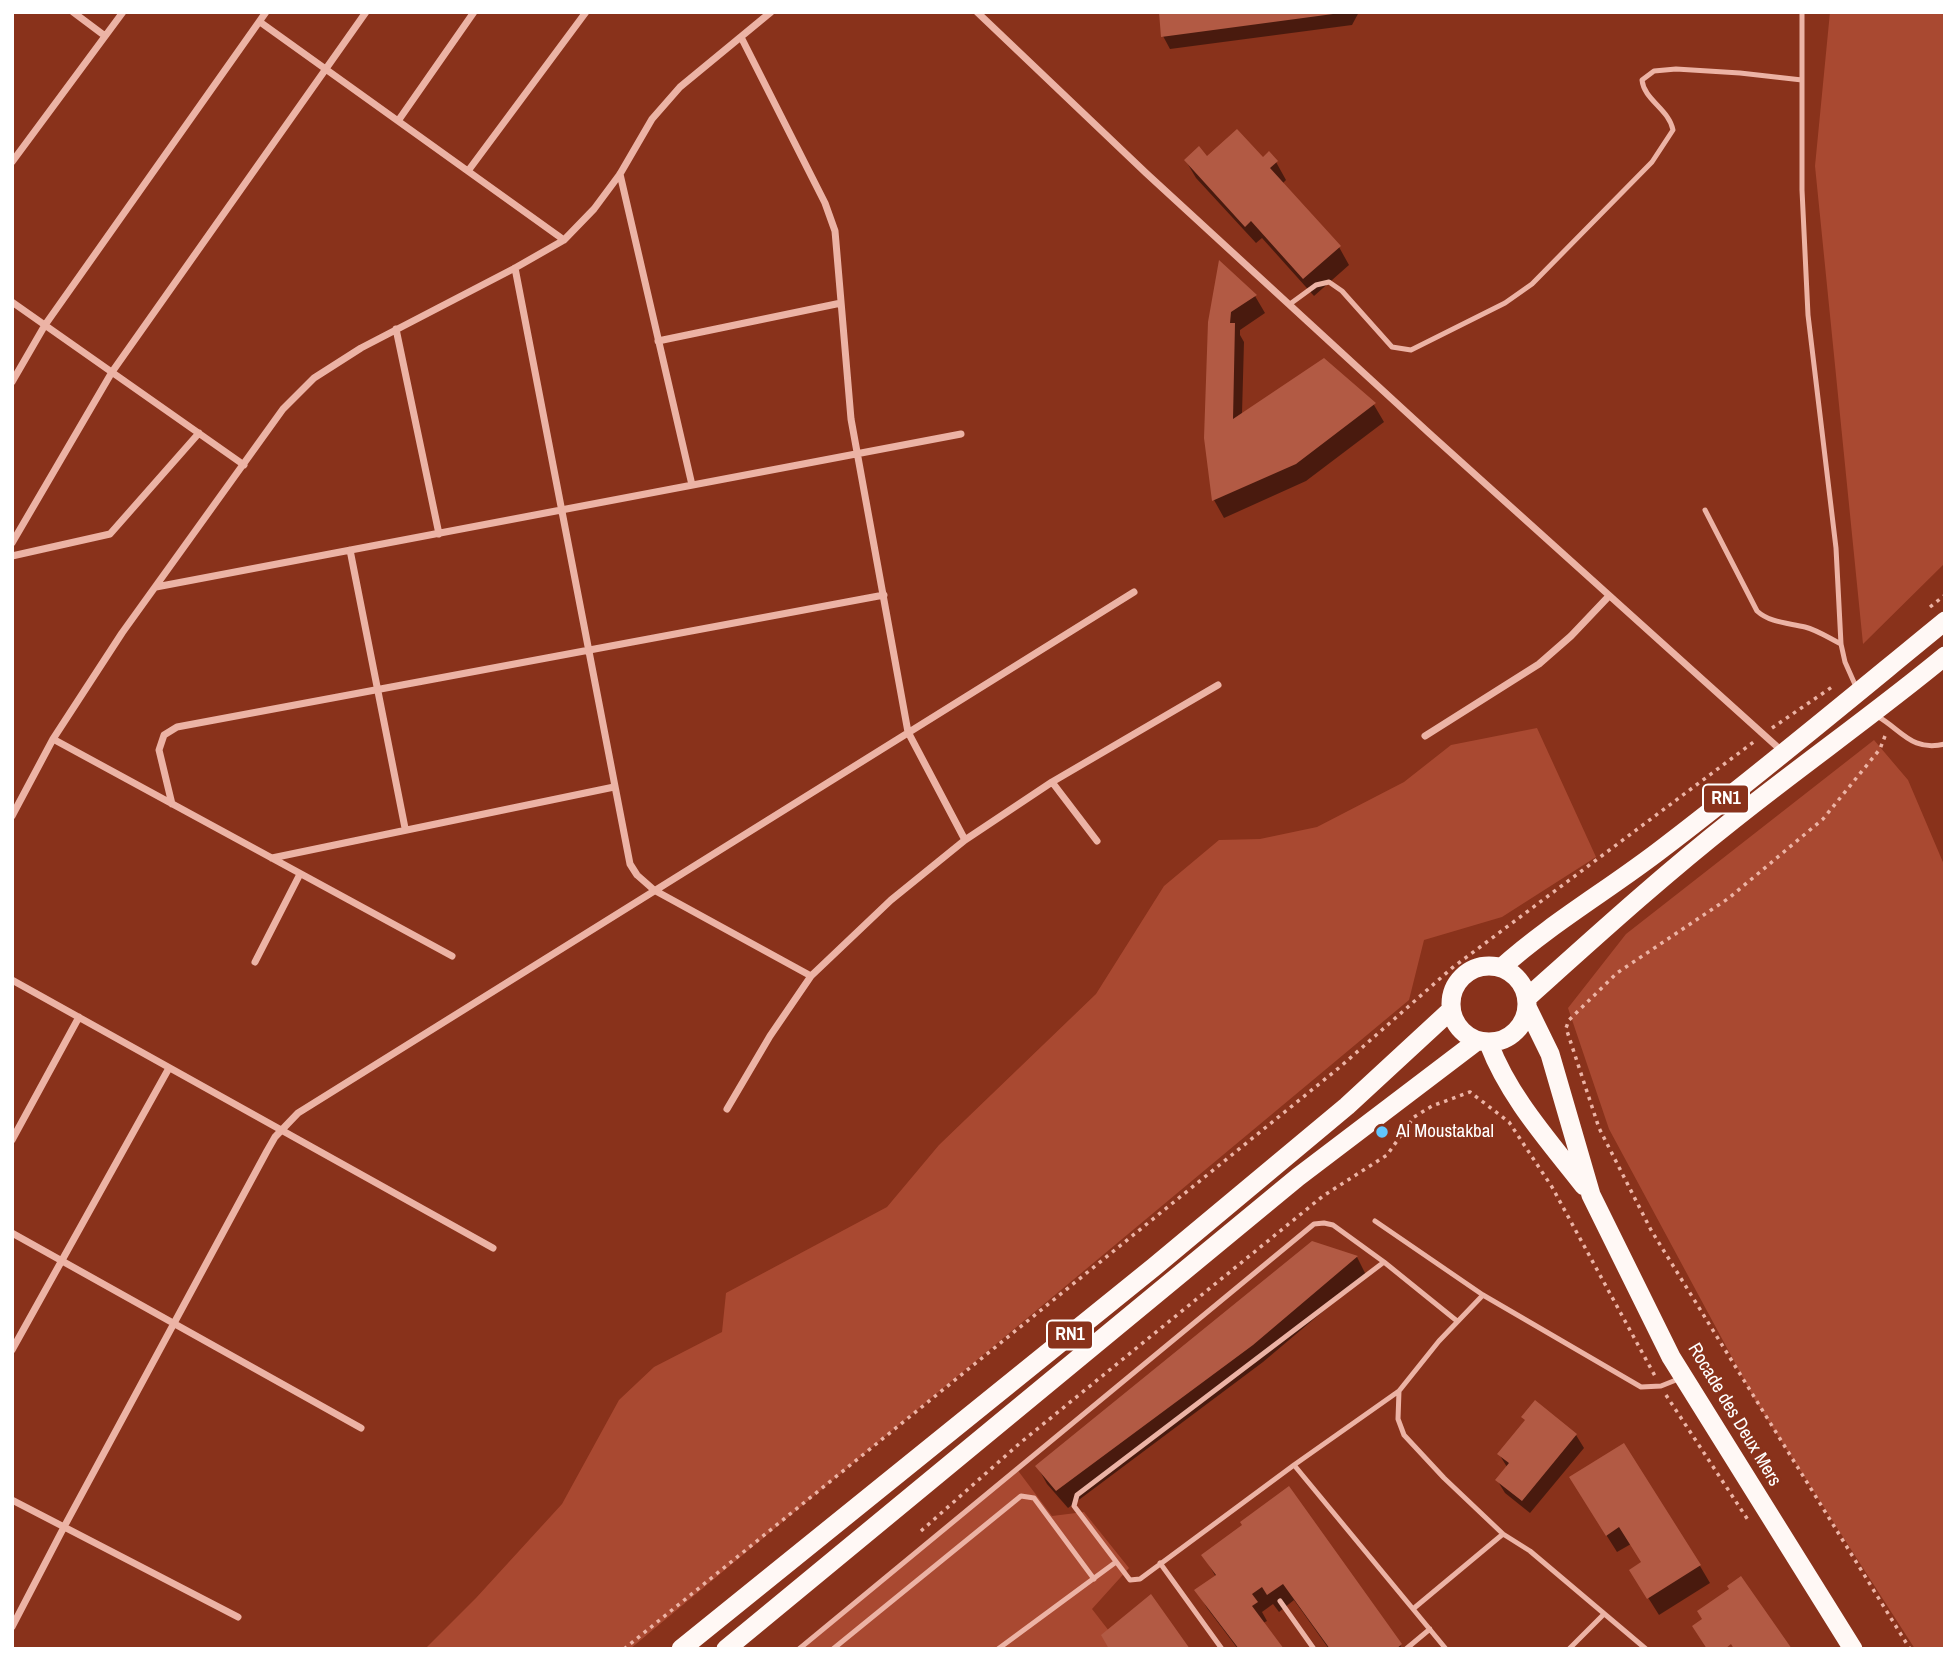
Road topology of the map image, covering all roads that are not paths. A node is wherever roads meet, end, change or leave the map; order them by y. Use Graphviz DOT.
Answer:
graph roads {
  1 [pos="73,12"];
  2 [pos="123,12"];
  3 [pos="266,12"];
  4 [pos="366,12"];
  5 [pos="474,12"];
  6 [pos="586,12"];
  7 [pos="771,12"];
  8 [pos="978,12"];
  9 [pos="1802,12"];
  10 [pos="260,22"];
  11 [pos="105,36"];
  12 [pos="741,37"];
  13 [pos="326,69"];
  14 [pos="1802,80"];
  15 [pos="398,121"];
  16 [pos="12,162"];
  17 [pos="468,171"];
  18 [pos="620,174"];
  19 [pos="564,240"];
  20 [pos="515,268"];
  21 [pos="12,302"];
  22 [pos="841,303"];
  23 [pos="1290,304"];
  24 [pos="45,325"];
  25 [pos="396,329"];
  26 [pos="659,341"];
  27 [pos="112,372"];
  28 [pos="12,382"];
  29 [pos="199,433"];
  30 [pos="961,434"];
  31 [pos="858,454"];
  32 [pos="244,465"];
  33 [pos="692,485"];
  34 [pos="561,510"];
  35 [pos="1705,510"];
  36 [pos="439,534"];
  37 [pos="12,543"];
  38 [pos="350,550"];
  39 [pos="12,556"];
  40 [pos="155,587"];
  41 [pos="1134,592"];
  42 [pos="884,595"];
  43 [pos="1609,596"];
  44 [pos="1945,621"];
  45 [pos="1841,644"];
  46 [pos="588,650"];
  47 [pos="1945,656"];
  48 [pos="1854,683"];
  49 [pos="1218,685"];
  50 [pos="377,690"];
  51 [pos="1882,719"];
  52 [pos="908,732"];
  53 [pos="1425,736"];
  54 [pos="53,739"];
  55 [pos="1945,744"];
  56 [pos="1783,752"];
  57 [pos="1052,782"];
  58 [pos="614,787"];
  59 [pos="172,804"];
  60 [pos="12,816"];
  61 [pos="405,828"];
  62 [pos="965,840"];
  63 [pos="1097,841"];
  64 [pos="271,858"];
  65 [pos="300,874"];
  66 [pos="654,890"];
  67 [pos="452,956"];
  68 [pos="255,962"];
  69 [pos="1501,968"];
  70 [pos="811,976"];
  71 [pos="12,980"];
  72 [pos="1527,1003"];
  73 [pos="1451,1010"];
  74 [pos="79,1017"];
  75 [pos="1483,1043"];
  76 [pos="169,1068"];
  77 [pos="727,1109"];
  78 [pos="281,1130"];
  79 [pos="12,1140"];
  80 [pos="1591,1195"];
  81 [pos="1375,1221"];
  82 [pos="12,1233"];
  83 [pos="493,1248"];
  84 [pos="62,1261"];
  85 [pos="1384,1262"];
  86 [pos="1483,1295"];
  87 [pos="1457,1321"];
  88 [pos="173,1323"];
  89 [pos="12,1350"];
  90 [pos="1684,1377"];
  91 [pos="1399,1391"];
  92 [pos="360,1428"];
  93 [pos="1293,1465"];
  94 [pos="12,1500"];
  95 [pos="64,1527"];
  96 [pos="1503,1534"];
  97 [pos="1116,1562"];
  98 [pos="1160,1563"];
  99 [pos="1094,1579"];
  100 [pos="1280,1601"];
  101 [pos="1413,1609"];
  102 [pos="1604,1614"];
  103 [pos="238,1617"];
  104 [pos="12,1627"];
  105 [pos="1430,1629"];
  106 [pos="681,1649"];
  107 [pos="726,1649"];
  108 [pos="799,1649"];
  109 [pos="833,1649"];
  110 [pos="998,1649"];
  111 [pos="1222,1649"];
  112 [pos="1314,1649"];
  113 [pos="1406,1649"];
  114 [pos="1446,1649"];
  115 [pos="1569,1649"];
  116 [pos="1646,1649"];
  117 [pos="1853,1649"];
  1 -- 11 [label="street"];
  2 -- 11 [label="street"];
  3 -- 10 [label="street"];
  4 -- 13 [label="street"];
  5 -- 15 [label="street"];
  6 -- 17 [label="street"];
  7 -- 12 [label="street"];
  8 -- 23 [label="street"];
  9 -- 14 [label="lane"];
  10 -- 13 [label="street"];
  10 -- 24 [label="street"];
  11 -- 16 [label="street"];
  12 -- 18 [label="street"];
  12 -- 22 [label="street"];
  13 -- 15 [label="street"];
  13 -- 27 [label="street"];
  14 -- 23 [label="lane"];
  14 -- 45 [label="lane"];
  15 -- 17 [label="street"];
  17 -- 19 [label="street"];
  18 -- 19 [label="street"];
  18 -- 26 [label="street"];
  19 -- 20 [label="street"];
  20 -- 25 [label="street"];
  20 -- 34 [label="street"];
  21 -- 24 [label="street"];
  22 -- 26 [label="street"];
  22 -- 31 [label="street"];
  23 -- 43 [label="street"];
  24 -- 27 [label="street"];
  24 -- 28 [label="street"];
  25 -- 32 [label="street"];
  25 -- 36 [label="street"];
  26 -- 33 [label="street"];
  27 -- 29 [label="street"];
  27 -- 37 [label="street"];
  29 -- 32 [label="street"];
  29 -- 39 [label="street"];
  30 -- 31 [label="street"];
  31 -- 33 [label="street"];
  31 -- 42 [label="street"];
  32 -- 40 [label="street"];
  33 -- 34 [label="street"];
  34 -- 36 [label="street"];
  34 -- 46 [label="street"];
  35 -- 45 [label="lane"];
  36 -- 38 [label="street"];
  38 -- 40 [label="street"];
  38 -- 50 [label="street"];
  40 -- 54 [label="street"];
  41 -- 52 [label="street"];
  42 -- 46 [label="street"];
  42 -- 52 [label="street"];
  43 -- 53 [label="street"];
  43 -- 56 [label="street"];
  44 -- 48 [label="highway, RN1"];
  45 -- 48 [label="lane"];
  46 -- 50 [label="street"];
  46 -- 58 [label="street"];
  47 -- 51 [label="highway, RN1"];
  48 -- 56 [label="highway, RN1"];
  49 -- 57 [label="street"];
  50 -- 59 [label="street"];
  50 -- 61 [label="street"];
  51 -- 55 [label="lane"];
  51 -- 72 [label="highway, RN1"];
  52 -- 62 [label="street"];
  52 -- 66 [label="street"];
  54 -- 59 [label="street"];
  54 -- 60 [label="street"];
  56 -- 69 [label="highway, RN1"];
  57 -- 62 [label="street"];
  57 -- 63 [label="street"];
  58 -- 61 [label="street"];
  58 -- 66 [label="street"];
  59 -- 64 [label="street"];
  61 -- 64 [label="street"];
  62 -- 70 [label="street"];
  64 -- 65 [label="street"];
  65 -- 67 [label="street"];
  65 -- 68 [label="street"];
  66 -- 70 [label="street"];
  66 -- 78 [label="street"];
  69 -- 72 [label="highway"];
  69 -- 73 [label="highway, RN1"];
  70 -- 77 [label="street"];
  71 -- 74 [label="street"];
  72 -- 75 [label="highway, RN1"];
  72 -- 80 [label="highway, Rocade des Deux Mers"];
  73 -- 75 [label="highway"];
  73 -- 106 [label="highway, RN1"];
  74 -- 76 [label="street"];
  74 -- 79 [label="street"];
  75 -- 80 [label="highway, Rocade des Deux Mers"];
  75 -- 107 [label="highway, RN1"];
  76 -- 78 [label="street"];
  76 -- 84 [label="street"];
  78 -- 83 [label="street"];
  78 -- 88 [label="street"];
  80 -- 90 [label="highway, Rocade des Deux Mers"];
  81 -- 86 [label="lane"];
  82 -- 84 [label="street"];
  84 -- 88 [label="street"];
  84 -- 89 [label="street"];
  85 -- 87 [label="lane"];
  85 -- 97 [label="lane"];
  85 -- 108 [label="lane"];
  86 -- 87 [label="lane"];
  86 -- 90 [label="lane"];
  87 -- 91 [label="lane"];
  88 -- 92 [label="street"];
  88 -- 95 [label="street"];
  90 -- 117 [label="highway, Rocade des Deux Mers"];
  91 -- 93 [label="lane"];
  91 -- 96 [label="lane"];
  93 -- 98 [label="lane"];
  93 -- 101 [label="lane"];
  94 -- 95 [label="street"];
  95 -- 103 [label="street"];
  95 -- 104 [label="street"];
  96 -- 101 [label="lane"];
  96 -- 102 [label="lane"];
  97 -- 98 [label="lane"];
  97 -- 99 [label="lane"];
  98 -- 111 [label="lane"];
  99 -- 109 [label="lane"];
  99 -- 110 [label="lane"];
  100 -- 112 [label="lane"];
  101 -- 105 [label="lane"];
  102 -- 115 [label="lane"];
  102 -- 116 [label="lane"];
  105 -- 113 [label="lane"];
  105 -- 114 [label="lane"];
}
